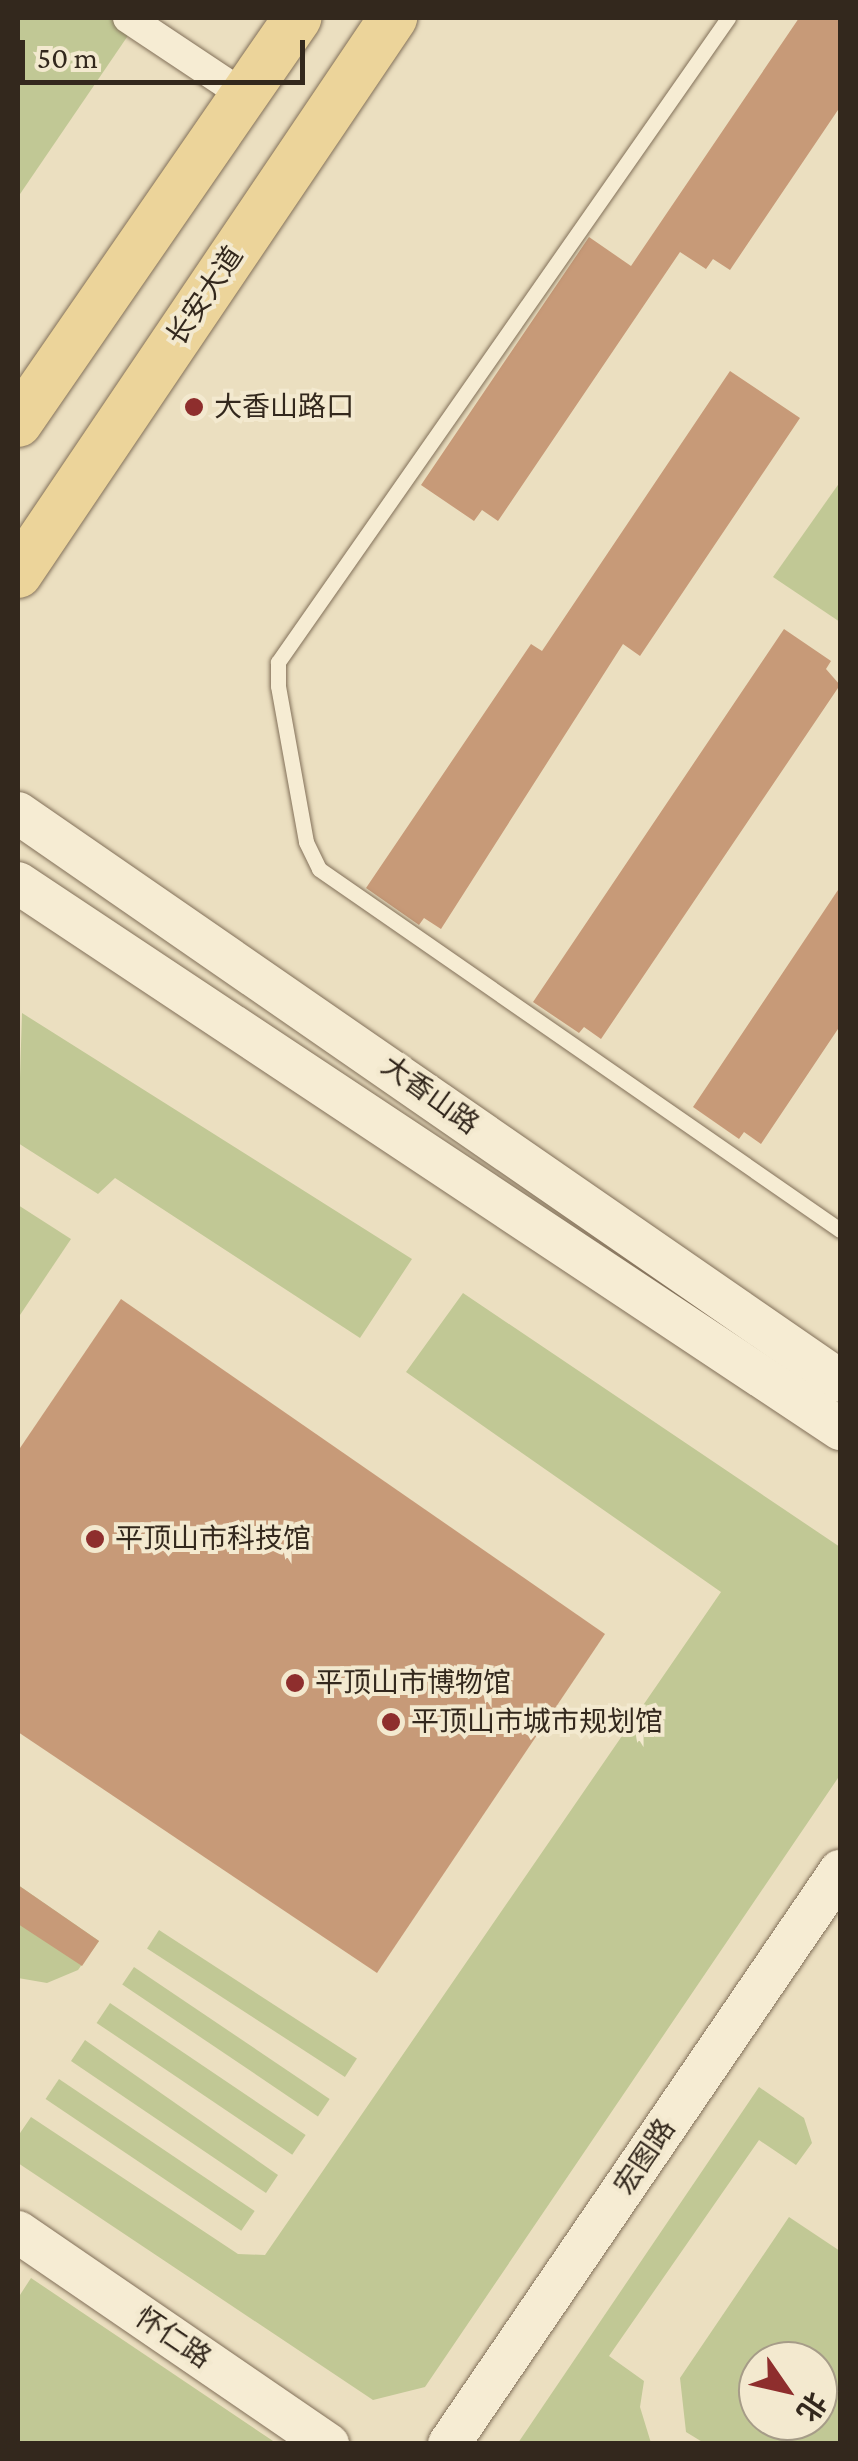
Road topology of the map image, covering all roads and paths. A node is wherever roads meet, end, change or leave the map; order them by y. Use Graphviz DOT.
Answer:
graph roads {
  1 [pos="128,18"];
  2 [pos="297,18"];
  3 [pos="393,18"];
  4 [pos="728,18"];
  5 [pos="244,95"];
  6 [pos="18,423"];
  7 [pos="18,574"];
  8 [pos="18,812"];
  9 [pos="18,883"];
  10 [pos="840,1230"];
  11 [pos="840,1381"];
  12 [pos="840,1429"];
  13 [pos="840,1871"];
  14 [pos="18,2232"];
  15 [pos="328,2444"];
  16 [pos="449,2444"];
  1 -- 5 [label="street"];
  2 -- 5 [label="main road"];
  3 -- 7 [label="main road, 长安大道"];
  4 -- 10 [label="lane"];
  5 -- 6 [label="main road"];
  8 -- 11 [label="main road, 大香山路"];
  9 -- 12 [label="main road, 大香山路"];
  13 -- 16 [label="main road, 宏图路"];
  14 -- 15 [label="main road, 怀仁路"];
}
